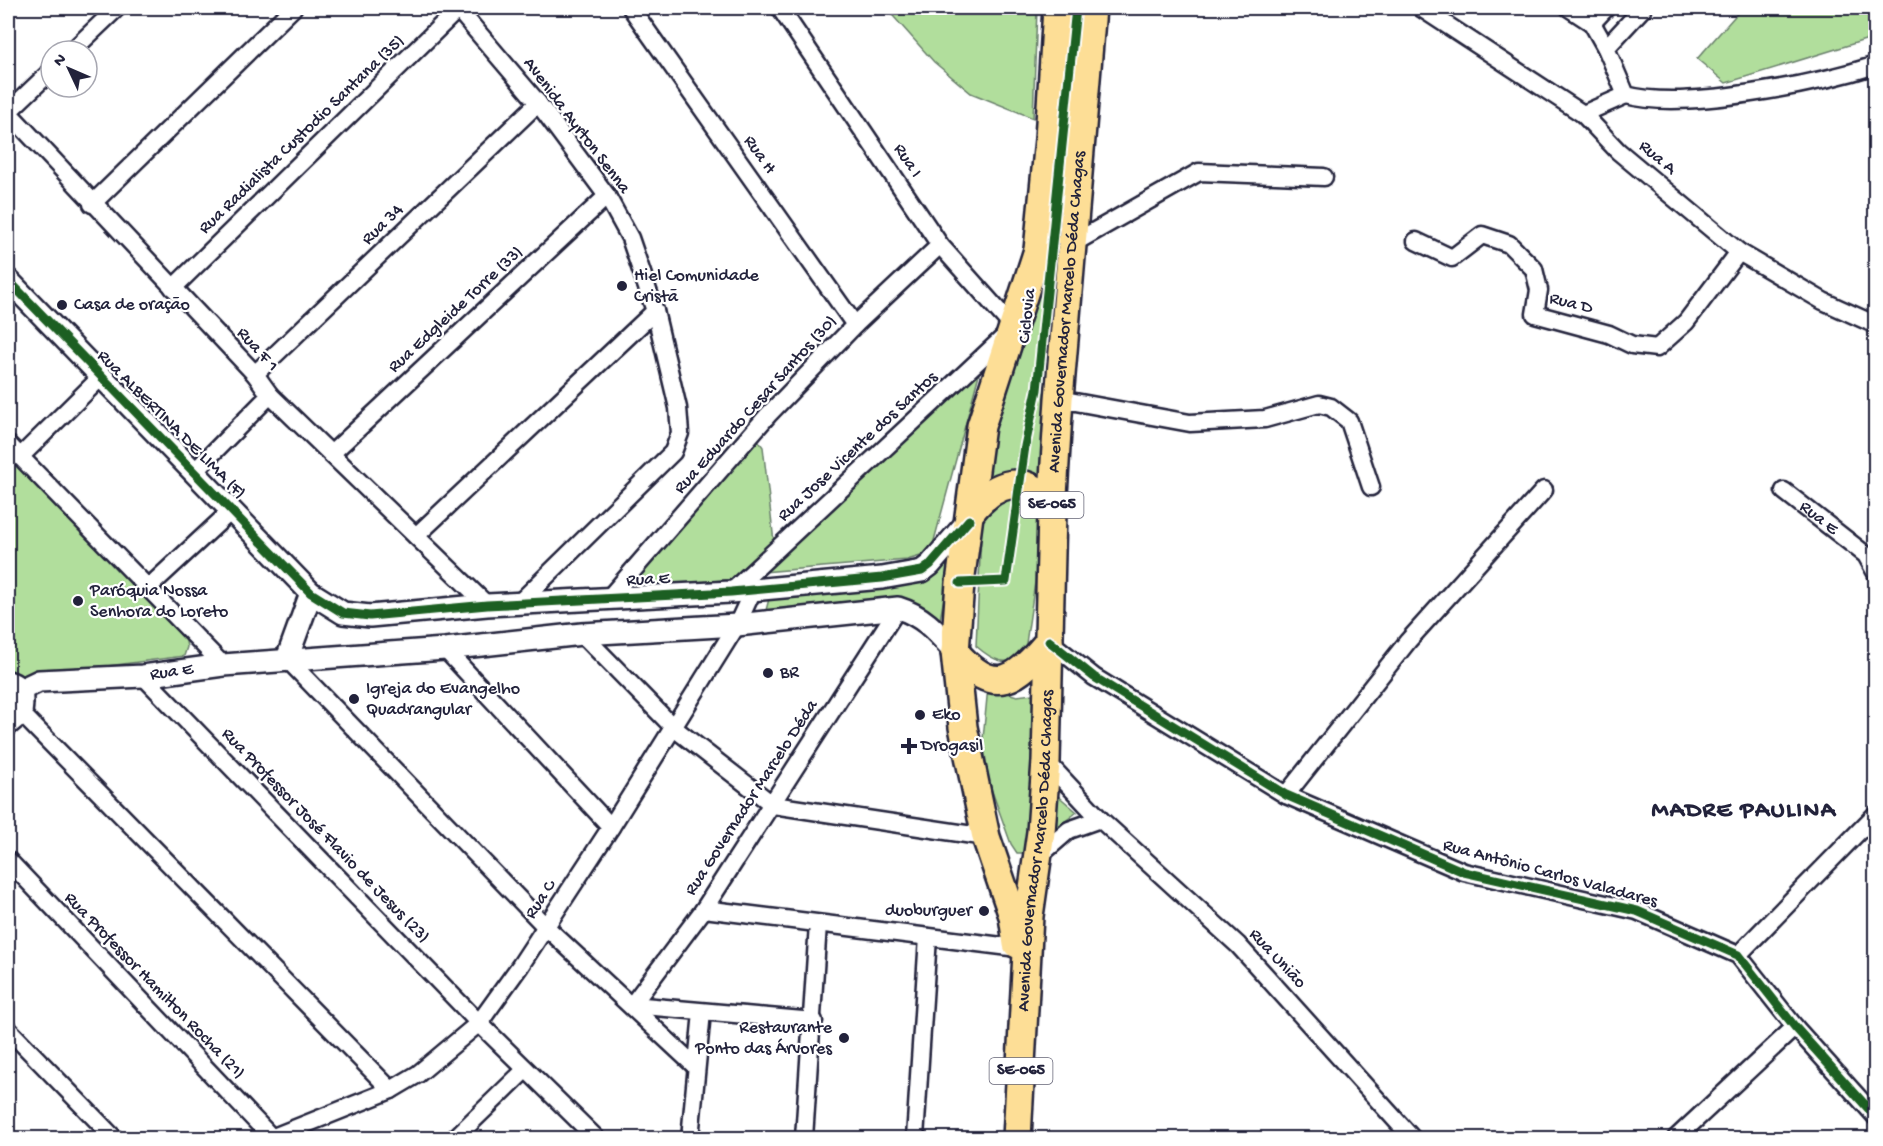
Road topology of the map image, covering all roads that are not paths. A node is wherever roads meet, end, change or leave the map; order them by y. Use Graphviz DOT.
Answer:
graph roads {
  1 [pos="117,8"];
  2 [pos="293,8"];
  3 [pos="457,8"];
  4 [pos="631,8"];
  5 [pos="780,8"];
  6 [pos="1057,8"];
  7 [pos="1092,8"];
  8 [pos="1421,8"];
  9 [pos="1569,8"];
  10 [pos="1606,8"];
  11 [pos="1643,8"];
  12 [pos="1592,23"];
  13 [pos="85,39"];
  14 [pos="1606,48"];
  15 [pos="1875,65"];
  16 [pos="39,82"];
  17 [pos="1626,95"];
  18 [pos="538,103"];
  19 [pos="8,112"];
  20 [pos="1583,114"];
  21 [pos="1324,177"];
  22 [pos="607,196"];
  23 [pos="92,204"];
  24 [pos="1416,241"];
  25 [pos="940,244"];
  26 [pos="1072,244"];
  27 [pos="1739,252"];
  28 [pos="8,280"];
  29 [pos="173,288"];
  30 [pos="655,311"];
  31 [pos="855,325"];
  32 [pos="1875,325"];
  33 [pos="1012,328"];
  34 [pos="255,374"];
  35 [pos="100,378"];
  36 [pos="270,395"];
  37 [pos="1059,399"];
  38 [pos="8,444"];
  39 [pos="331,454"];
  40 [pos="20,457"];
  41 [pos="194,472"];
  42 [pos="1371,487"];
  43 [pos="1544,490"];
  44 [pos="1784,491"];
  45 [pos="232,510"];
  46 [pos="1052,511"];
  47 [pos="969,516"];
  48 [pos="416,536"];
  49 [pos="1871,551"];
  50 [pos="1875,573"];
  51 [pos="149,586"];
  52 [pos="753,590"];
  53 [pos="730,592"];
  54 [pos="310,593"];
  55 [pos="608,599"];
  56 [pos="518,604"];
  57 [pos="487,605"];
  58 [pos="898,608"];
  59 [pos="737,625"];
  60 [pos="582,634"];
  61 [pos="1048,641"];
  62 [pos="445,649"];
  63 [pos="955,652"];
  64 [pos="286,659"];
  65 [pos="223,665"];
  66 [pos="143,676"];
  67 [pos="14,686"];
  68 [pos="14,719"];
  69 [pos="674,728"];
  70 [pos="1046,761"];
  71 [pos="976,781"];
  72 [pos="1286,795"];
  73 [pos="773,805"];
  74 [pos="1875,814"];
  75 [pos="1100,819"];
  76 [pos="612,828"];
  77 [pos="986,837"];
  78 [pos="1037,857"];
  79 [pos="8,860"];
  80 [pos="704,909"];
  81 [pos="818,924"];
  82 [pos="546,927"];
  83 [pos="928,937"];
  84 [pos="1018,948"];
  85 [pos="1738,955"];
  86 [pos="1024,1003"];
  87 [pos="632,1005"];
  88 [pos="702,1012"];
  89 [pos="814,1021"];
  90 [pos="478,1023"];
  91 [pos="1795,1027"];
  92 [pos="8,1029"];
  93 [pos="695,1066"];
  94 [pos="525,1070"];
  95 [pos="391,1090"];
  96 [pos="1875,1117"];
  97 [pos="114,1138"];
  98 [pos="272,1138"];
  99 [pos="455,1138"];
  100 [pos="596,1138"];
  101 [pos="690,1138"];
  102 [pos="804,1138"];
  103 [pos="915,1138"];
  104 [pos="1017,1138"];
  105 [pos="1412,1138"];
  106 [pos="1676,1138"];
  1 -- 13 [label="street"];
  2 -- 23 [label="street"];
  3 -- 18 [label="street, Avenida Ayrton Senna"];
  3 -- 29 [label="street, Rua Radialista Custodio Santana (35)"];
  4 -- 31 [label="street, Rua H"];
  5 -- 25 [label="street, Rua I"];
  6 -- 33 [label="main road, Avenida Governador Marcelo Déda Chagas / SE-065"];
  7 -- 26 [label="main road, Avenida Governador Marcelo Déda Chagas / SE-065"];
  8 -- 20 [label="street, Rua A"];
  9 -- 12 [label="street"];
  10 -- 12 [label="street"];
  11 -- 14 [label="street"];
  12 -- 14 [label="street"];
  14 -- 17 [label="street"];
  15 -- 17 [label="street"];
  16 -- 19 [label="street"];
  17 -- 20 [label="street"];
  18 -- 22 [label="street, Avenida Ayrton Senna"];
  18 -- 34 [label="street, Rua 34"];
  19 -- 23 [label="street, Rua F 1"];
  20 -- 27 [label="street, Rua A"];
  21 -- 26 [label="street"];
  22 -- 30 [label="street, Avenida Ayrton Senna"];
  22 -- 39 [label="street, Rua Edgleide Torre (33)"];
  23 -- 29 [label="street, Rua F 1"];
  24 -- 27 [label="street, Rua D"];
  25 -- 31 [label="street, Rua Eduardo Cesar Santos (30)"];
  25 -- 33 [label="street, Rua I"];
  26 -- 37 [label="main road, Avenida Governador Marcelo Déda Chagas / SE-065"];
  27 -- 32 [label="street, Rua A"];
  28 -- 35 [label="street, Rua ALBERTINA DE LIMA (F)"];
  29 -- 34 [label="street, Rua F 1"];
  30 -- 48 [label="street"];
  30 -- 56 [label="street, Avenida Ayrton Senna"];
  31 -- 55 [label="street, Rua Eduardo Cesar Santos (30)"];
  33 -- 47 [label="main road, Avenida Governador Marcelo Déda Chagas / SE-065"];
  33 -- 53 [label="street, Rua Jose Vicente dos Santos"];
  34 -- 36 [label="street, Rua F 1"];
  35 -- 40 [label="street"];
  35 -- 41 [label="street, Rua ALBERTINA DE LIMA (F)"];
  36 -- 39 [label="street, Rua F 1"];
  36 -- 41 [label="street"];
  37 -- 42 [label="street"];
  37 -- 46 [label="main road, Avenida Governador Marcelo Déda Chagas / SE-065"];
  38 -- 40 [label="street"];
  39 -- 48 [label="street, Rua F 1"];
  40 -- 51 [label="street"];
  41 -- 45 [label="street, Rua ALBERTINA DE LIMA (F)"];
  43 -- 72 [label="street"];
  44 -- 49 [label="street, Rua E"];
  45 -- 51 [label="street"];
  45 -- 54 [label="street, Rua ALBERTINA DE LIMA (F)"];
  46 -- 47 [label="main road"];
  46 -- 61 [label="main road, Avenida Governador Marcelo Déda Chagas / SE-065"];
  47 -- 52 [label="street, Rua E"];
  47 -- 63 [label="main road, Avenida Governador Marcelo Déda Chagas / SE-065"];
  48 -- 57 [label="street, Rua F 1"];
  49 -- 50 [label="street, Rua E"];
  51 -- 65 [label="street"];
  52 -- 53 [label="street, Rua E"];
  52 -- 59 [label="street, Rua C"];
  53 -- 55 [label="street, Rua E"];
  54 -- 57 [label="street, Rua E"];
  54 -- 64 [label="street"];
  55 -- 56 [label="street, Rua E"];
  56 -- 57 [label="street, Rua E"];
  58 -- 59 [label="street, Rua E"];
  58 -- 63 [label="street"];
  58 -- 73 [label="street, Rua Governador Marcelo Déda"];
  59 -- 60 [label="street, Rua E"];
  59 -- 69 [label="street, Rua C"];
  60 -- 62 [label="street, Rua E"];
  60 -- 69 [label="street"];
  61 -- 63 [label="main road"];
  61 -- 70 [label="main road, Avenida Governador Marcelo Déda Chagas / SE-065"];
  61 -- 72 [label="street, Rua Antônio Carlos Valadares"];
  62 -- 64 [label="street, Rua E"];
  62 -- 76 [label="street"];
  63 -- 71 [label="main road, Avenida Governador Marcelo Déda Chagas / SE-065"];
  64 -- 65 [label="street, Rua E"];
  64 -- 82 [label="street"];
  65 -- 66 [label="street, Rua E"];
  66 -- 67 [label="street, Rua E"];
  66 -- 90 [label="street, Rua Professor José Flavio de Jesus (23)"];
  67 -- 68 [label="street"];
  68 -- 95 [label="street"];
  69 -- 73 [label="street"];
  69 -- 76 [label="street, Rua C"];
  70 -- 75 [label="street, Rua União"];
  70 -- 78 [label="main road, Avenida Governador Marcelo Déda Chagas / SE-065"];
  71 -- 77 [label="main road, Avenida Governador Marcelo Déda Chagas / SE-065"];
  71 -- 78 [label="main road"];
  72 -- 85 [label="street, Rua Antônio Carlos Valadares"];
  73 -- 77 [label="street"];
  73 -- 80 [label="street, Rua Governador Marcelo Déda"];
  74 -- 85 [label="street"];
  75 -- 78 [label="street"];
  75 -- 105 [label="street, Rua União"];
  76 -- 82 [label="street, Rua C"];
  77 -- 84 [label="main road, Avenida Governador Marcelo Déda Chagas / SE-065"];
  78 -- 86 [label="main road, Avenida Governador Marcelo Déda Chagas / SE-065"];
  79 -- 98 [label="street, Rua Professor Hamilton Rocha (21)"];
  80 -- 81 [label="street"];
  80 -- 87 [label="street, Rua Governador Marcelo Déda"];
  81 -- 83 [label="street"];
  81 -- 89 [label="street"];
  82 -- 87 [label="street"];
  82 -- 90 [label="street, Rua C"];
  83 -- 84 [label="street"];
  83 -- 103 [label="street"];
  84 -- 86 [label="main road, Avenida Governador Marcelo Déda Chagas / SE-065"];
  85 -- 91 [label="street, Rua Antônio Carlos Valadares"];
  86 -- 104 [label="main road, SE-065"];
  87 -- 88 [label="street"];
  87 -- 93 [label="street"];
  88 -- 89 [label="street"];
  88 -- 93 [label="street"];
  89 -- 102 [label="street"];
  90 -- 94 [label="street, Rua Professor José Flavio de Jesus (23)"];
  90 -- 95 [label="street, Rua C"];
  91 -- 96 [label="street, Rua Antônio Carlos Valadares"];
  91 -- 106 [label="street"];
  92 -- 97 [label="street"];
  93 -- 101 [label="street"];
  94 -- 99 [label="street"];
  94 -- 100 [label="street, Rua Professor José Flavio de Jesus (23)"];
  95 -- 98 [label="street, Rua C"];
}
